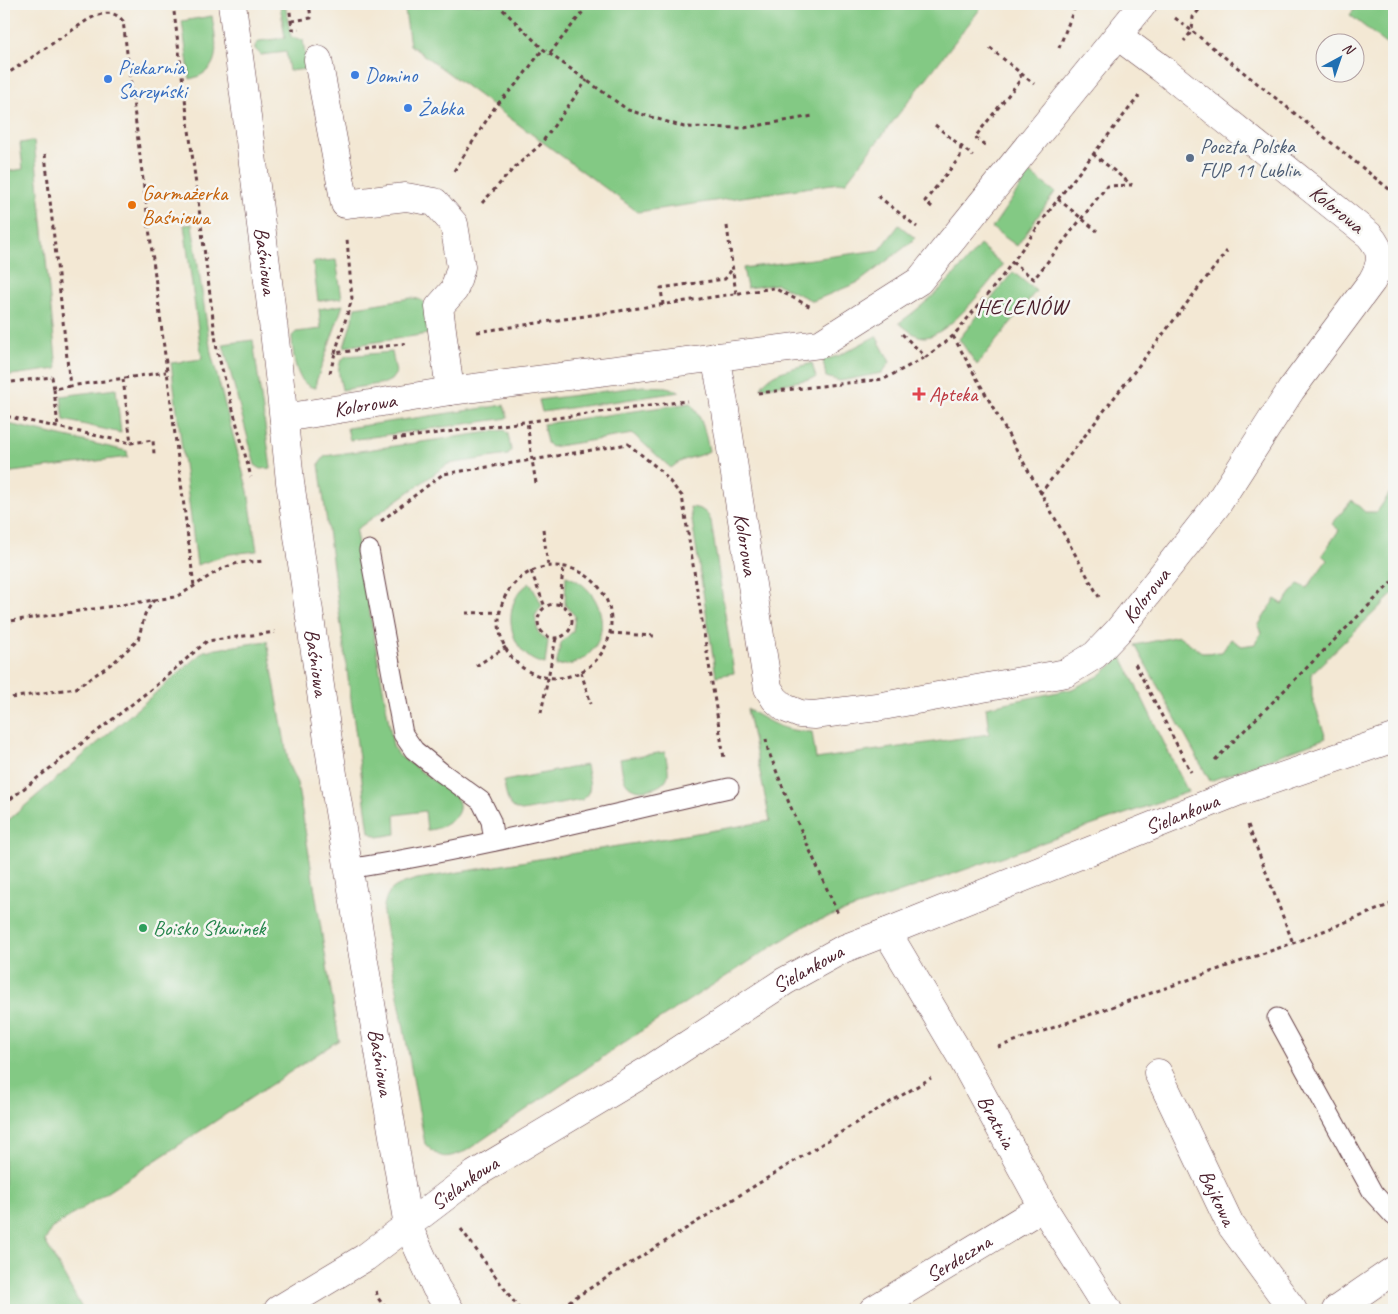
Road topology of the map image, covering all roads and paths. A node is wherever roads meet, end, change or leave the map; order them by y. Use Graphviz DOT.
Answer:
graph roads {
  1 [pos="173,4"];
  2 [pos="232,4"];
  3 [pos="309,4"];
  4 [pos="497,4"];
  5 [pos="589,4"];
  6 [pos="1143,4"];
  7 [pos="1204,4"];
  8 [pos="292,22"];
  9 [pos="1118,36"];
  10 [pos="990,48"];
  11 [pos="543,49"];
  12 [pos="550,53"];
  13 [pos="318,60"];
  14 [pos="1019,72"];
  15 [pos="4,76"];
  16 [pos="587,80"];
  17 [pos="1030,80"];
  18 [pos="812,116"];
  19 [pos="935,125"];
  20 [pos="961,145"];
  21 [pos="990,149"];
  22 [pos="44,154"];
  23 [pos="1093,154"];
  24 [pos="973,155"];
  25 [pos="1394,193"];
  26 [pos="878,196"];
  27 [pos="1058,199"];
  28 [pos="435,202"];
  29 [pos="345,204"];
  30 [pos="940,212"];
  31 [pos="1082,218"];
  32 [pos="727,226"];
  33 [pos="1097,231"];
  34 [pos="456,232"];
  35 [pos="924,232"];
  36 [pos="1227,250"];
  37 [pos="1012,262"];
  38 [pos="732,269"];
  39 [pos="736,294"];
  40 [pos="664,305"];
  41 [pos="814,308"];
  42 [pos="953,336"];
  43 [pos="444,337"];
  44 [pos="366,350"];
  45 [pos="335,353"];
  46 [pos="715,357"];
  47 [pos="926,357"];
  48 [pos="166,372"];
  49 [pos="123,379"];
  50 [pos="4,383"];
  51 [pos="70,386"];
  52 [pos="54,389"];
  53 [pos="450,391"];
  54 [pos="723,397"];
  55 [pos="4,410"];
  56 [pos="284,418"];
  57 [pos="527,421"];
  58 [pos="58,428"];
  59 [pos="426,435"];
  60 [pos="131,443"];
  61 [pos="154,454"];
  62 [pos="532,460"];
  63 [pos="252,478"];
  64 [pos="536,483"];
  65 [pos="1040,494"];
  66 [pos="543,529"];
  67 [pos="369,550"];
  68 [pos="262,552"];
  69 [pos="263,561"];
  70 [pos="264,566"];
  71 [pos="548,566"];
  72 [pos="563,566"];
  73 [pos="531,571"];
  74 [pos="1394,580"];
  75 [pos="194,586"];
  76 [pos="154,600"];
  77 [pos="560,605"];
  78 [pos="545,607"];
  79 [pos="500,612"];
  80 [pos="466,613"];
  81 [pos="4,622"];
  82 [pos="274,623"];
  83 [pos="1118,631"];
  84 [pos="610,633"];
  85 [pos="654,636"];
  86 [pos="556,638"];
  87 [pos="506,647"];
  88 [pos="476,666"];
  89 [pos="581,672"];
  90 [pos="549,677"];
  91 [pos="4,699"];
  92 [pos="591,704"];
  93 [pos="541,713"];
  94 [pos="1394,738"];
  95 [pos="768,750"];
  96 [pos="1208,766"];
  97 [pos="1195,780"];
  98 [pos="729,788"];
  99 [pos="1236,792"];
  100 [pos="4,804"];
  101 [pos="494,841"];
  102 [pos="348,869"];
  103 [pos="832,903"];
  104 [pos="1394,903"];
  105 [pos="888,932"];
  106 [pos="1293,943"];
  107 [pos="1277,1018"];
  108 [pos="963,1060"];
  109 [pos="1158,1073"];
  110 [pos="1043,1207"];
  111 [pos="1394,1216"];
  112 [pos="457,1224"];
  113 [pos="408,1226"];
  114 [pos="1394,1270"];
  115 [pos="378,1298"];
  116 [pos="278,1310"];
  117 [pos="387,1310"];
  118 [pos="450,1310"];
  119 [pos="520,1310"];
  120 [pos="555,1310"];
  121 [pos="874,1310"];
  122 [pos="1108,1310"];
  123 [pos="1293,1310"];
  124 [pos="1336,1310"];
  1 -- 63 [label="path"];
  2 -- 56 [label="street, Baśniowa"];
  3 -- 8 [label="path"];
  4 -- 11 [label="path"];
  5 -- 12 [label="path"];
  6 -- 9 [label="street, Kolorowa"];
  7 -- 25 [label="path"];
  9 -- 46 [label="street, Kolorowa"];
  9 -- 83 [label="street, Kolorowa"];
  10 -- 14 [label="path"];
  11 -- 12 [label="path"];
  11 -- 28 [label="path"];
  12 -- 16 [label="path"];
  13 -- 29 [label="street"];
  14 -- 17 [label="path"];
  14 -- 21 [label="path"];
  15 -- 48 [label="path"];
  16 -- 18 [label="path"];
  16 -- 34 [label="path"];
  19 -- 20 [label="path"];
  20 -- 24 [label="path"];
  20 -- 30 [label="path"];
  22 -- 51 [label="path"];
  23 -- 31 [label="path"];
  26 -- 35 [label="path"];
  27 -- 31 [label="path"];
  28 -- 29 [label="street"];
  28 -- 34 [label="street"];
  29 -- 45 [label="path"];
  31 -- 33 [label="path"];
  31 -- 37 [label="path"];
  32 -- 38 [label="path"];
  34 -- 43 [label="street"];
  36 -- 65 [label="path"];
  38 -- 39 [label="path"];
  38 -- 40 [label="path"];
  39 -- 40 [label="path"];
  39 -- 41 [label="path"];
  40 -- 43 [label="path"];
  42 -- 65 [label="path"];
  43 -- 44 [label="path"];
  43 -- 53 [label="street"];
  46 -- 53 [label="street, Kolorowa"];
  46 -- 54 [label="street, Kolorowa"];
  47 -- 54 [label="path"];
  48 -- 49 [label="path"];
  48 -- 75 [label="path"];
  49 -- 51 [label="path"];
  49 -- 60 [label="path"];
  50 -- 52 [label="path"];
  51 -- 52 [label="path"];
  52 -- 58 [label="path"];
  53 -- 56 [label="street, Kolorowa"];
  54 -- 57 [label="path"];
  54 -- 83 [label="street, Kolorowa"];
  55 -- 58 [label="path"];
  56 -- 102 [label="street, Baśniowa"];
  57 -- 59 [label="path"];
  57 -- 62 [label="path"];
  58 -- 60 [label="path"];
  60 -- 61 [label="path"];
  62 -- 64 [label="path"];
  62 -- 67 [label="path"];
  62 -- 98 [label="path"];
  65 -- 83 [label="path"];
  66 -- 71 [label="path"];
  67 -- 101 [label="lane"];
  68 -- 69 [label="path"];
  69 -- 70 [label="path"];
  69 -- 75 [label="path"];
  71 -- 72 [label="path"];
  71 -- 73 [label="path"];
  72 -- 77 [label="path"];
  72 -- 84 [label="path"];
  73 -- 78 [label="path"];
  73 -- 79 [label="path"];
  74 -- 96 [label="path"];
  75 -- 76 [label="path"];
  76 -- 81 [label="path"];
  76 -- 91 [label="path"];
  77 -- 78 [label="path"];
  77 -- 86 [label="path"];
  78 -- 86 [label="path"];
  79 -- 80 [label="path"];
  79 -- 87 [label="path"];
  82 -- 100 [label="path"];
  83 -- 97 [label="path"];
  84 -- 85 [label="path"];
  84 -- 89 [label="path"];
  86 -- 90 [label="path"];
  87 -- 88 [label="path"];
  87 -- 90 [label="path"];
  89 -- 90 [label="path"];
  89 -- 92 [label="path"];
  90 -- 93 [label="path"];
  94 -- 99 [label="street, Sielankowa"];
  95 -- 103 [label="path"];
  98 -- 101 [label="lane"];
  99 -- 105 [label="street, Sielankowa"];
  99 -- 106 [label="path"];
  101 -- 102 [label="lane"];
  102 -- 113 [label="street, Baśniowa"];
  104 -- 106 [label="path"];
  105 -- 108 [label="street, Bratnia"];
  105 -- 113 [label="street, Sielankowa"];
  106 -- 108 [label="path"];
  107 -- 111 [label="lane"];
  108 -- 110 [label="street, Bratnia"];
  108 -- 120 [label="path"];
  109 -- 123 [label="street, Bajkowa"];
  110 -- 121 [label="street, Serdeczna"];
  110 -- 122 [label="street, Bratnia"];
  112 -- 119 [label="path"];
  113 -- 116 [label="street, Sielankowa"];
  113 -- 118 [label="street, Baśniowa"];
  114 -- 124 [label="street"];
  115 -- 117 [label="path"];
}
